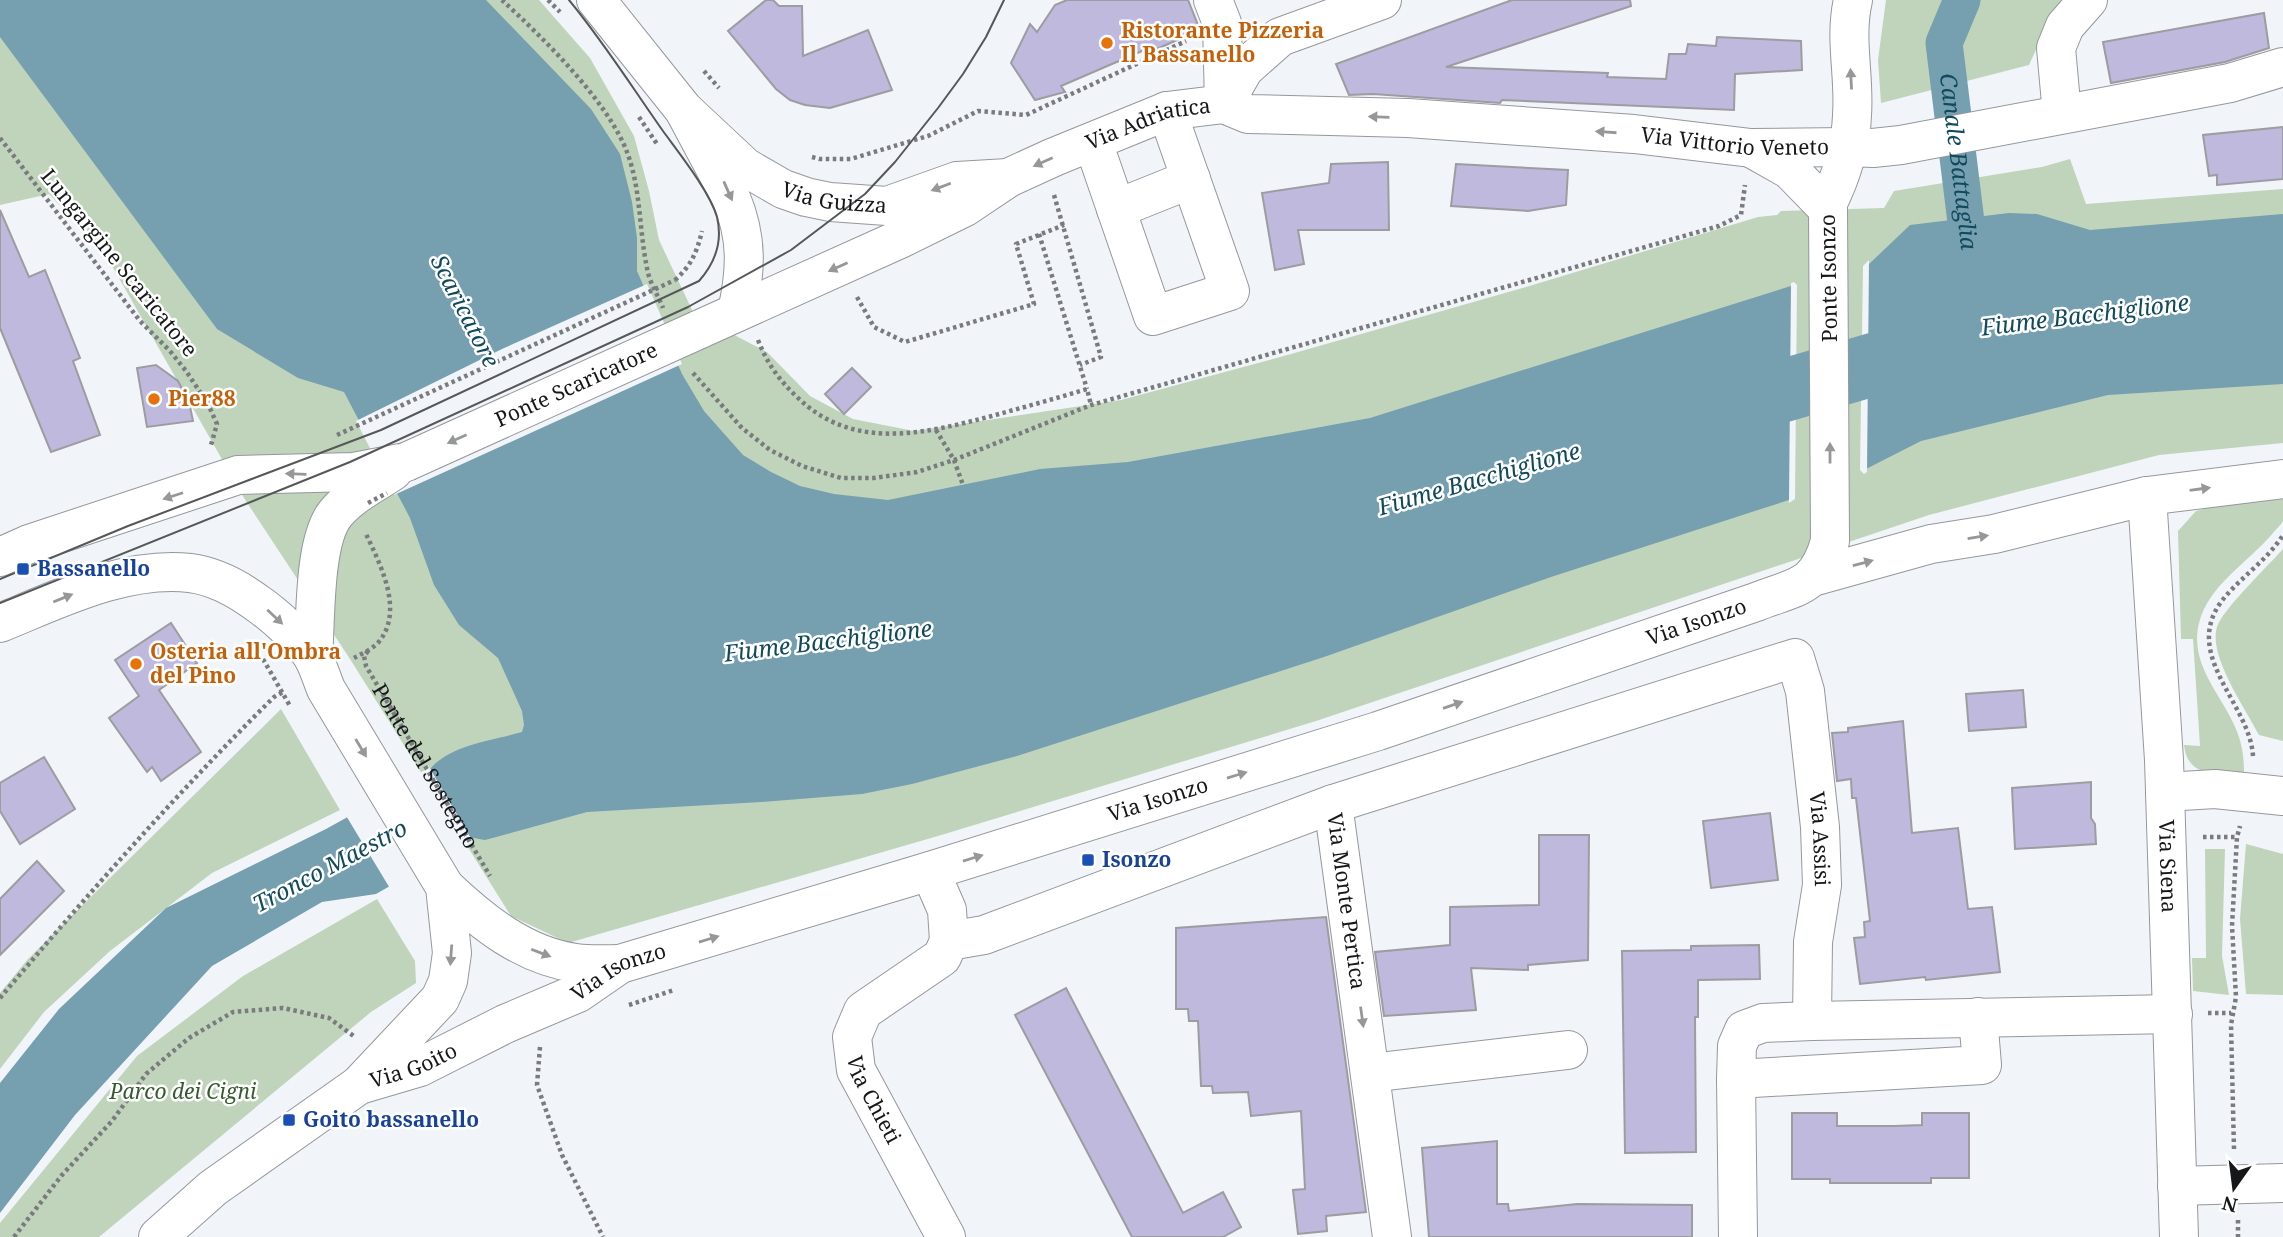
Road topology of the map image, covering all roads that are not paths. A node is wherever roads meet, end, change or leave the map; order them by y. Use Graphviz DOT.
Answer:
graph roads {
  1 [pos="1213,0"];
  2 [pos="1382,0"];
  3 [pos="1853,0"];
  4 [pos="2088,0"];
  5 [pos="1343,7"];
  6 [pos="579,8"];
  7 [pos="2283,67"];
  8 [pos="1224,104"];
  9 [pos="684,110"];
  10 [pos="1167,111"];
  11 [pos="2048,117"];
  12 [pos="1093,142"];
  13 [pos="1848,147"];
  14 [pos="1748,164"];
  15 [pos="1008,178"];
  16 [pos="1191,179"];
  17 [pos="1116,209"];
  18 [pos="1828,220"];
  19 [pos="900,239"];
  20 [pos="745,320"];
  21 [pos="2283,479"];
  22 [pos="362,494"];
  23 [pos="2147,496"];
  24 [pos="0,557"];
  25 [pos="1820,568"];
  26 [pos="0,623"];
  27 [pos="320,673"];
  28 [pos="2165,792"];
  29 [pos="2283,796"];
  30 [pos="1333,804"];
  31 [pos="930,871"];
  32 [pos="445,887"];
  33 [pos="949,941"];
  34 [pos="620,964"];
  35 [pos="2173,1014"];
  36 [pos="1978,1017"];
  37 [pos="1812,1021"];
  38 [pos="505,1024"];
  39 [pos="1568,1049"];
  40 [pos="1370,1073"];
  41 [pos="1736,1079"];
  42 [pos="359,1085"];
  43 [pos="2283,1183"];
  44 [pos="2177,1186"];
  45 [pos="158,1237"];
  46 [pos="946,1237"];
  47 [pos="1392,1237"];
  48 [pos="1738,1237"];
  49 [pos="2179,1237"];
  1 -- 8 [label="main road"];
  2 -- 5 [label="main road, Via Adriatica"];
  13 -- 3 [label="main road, Ponte Isonzo, one-way"];
  4 -- 11 [label="main road"];
  5 -- 8 [label="main road, Via Adriatica"];
  6 -- 9 [label="main road, Via Guizza"];
  7 -- 11 [label="main road, Via Vittorio Veneto"];
  8 -- 10 [label="main road, Via Adriatica"];
  14 -- 8 [label="main road, Via Vittorio Veneto, one-way"];
  15 -- 9 [label="main road, Via Guizza, one-way"];
  9 -- 20 [label="main road, Via Guizza, one-way"];
  10 -- 12 [label="main road, Via Adriatica"];
  10 -- 16 [label="main road"];
  11 -- 13 [label="main road, Via Vittorio Veneto"];
  12 -- 15 [label="main road, Via Adriatica, one-way"];
  12 -- 17 [label="main road"];
  13 -- 14 [label="main road, Via Vittorio Veneto"];
  13 -- 18 [label="main road, Ponte Isonzo"];
  14 -- 18 [label="main road"];
  15 -- 19 [label="main road, Via Adriatica"];
  16 -- 17 [label="main road"];
  16 -- 17 [label="main road"];
  25 -- 18 [label="main road, Ponte Isonzo, one-way"];
  19 -- 20 [label="main road, Ponte Scaricatore, one-way"];
  20 -- 22 [label="main road, Ponte Scaricatore, one-way, bridge"];
  23 -- 21 [label="main road, Via Isonzo, one-way"];
  22 -- 24 [label="main road, one-way"];
  22 -- 27 [label="main road, Ponte Scaricatore"];
  25 -- 23 [label="main road, Via Isonzo, one-way"];
  23 -- 28 [label="main road, Via Siena"];
  31 -- 25 [label="main road, Via Isonzo, one-way"];
  26 -- 27 [label="main road, one-way"];
  27 -- 32 [label="main road, one-way"];
  28 -- 29 [label="main road"];
  28 -- 35 [label="main road, Via Siena"];
  30 -- 33 [label="main road, Via Monte Pertica"];
  30 -- 37 [label="main road, Via Assisi"];
  30 -- 40 [label="main road, Via Monte Pertica, one-way"];
  31 -- 33 [label="main road"];
  34 -- 31 [label="main road, Via Isonzo, one-way"];
  32 -- 34 [label="main road, one-way"];
  32 -- 42 [label="main road, one-way"];
  33 -- 46 [label="main road, Via Chieti"];
  34 -- 38 [label="main road, Via Isonzo"];
  35 -- 36 [label="main road"];
  35 -- 44 [label="main road, Via Siena"];
  36 -- 37 [label="main road"];
  36 -- 41 [label="main road"];
  37 -- 41 [label="main road"];
  38 -- 42 [label="main road, Via Goito"];
  39 -- 40 [label="main road"];
  40 -- 47 [label="main road, Via Monte Pertica"];
  41 -- 48 [label="main road"];
  42 -- 45 [label="main road, Via Goito"];
  43 -- 44 [label="main road"];
  44 -- 49 [label="main road, Via Siena"];
}
